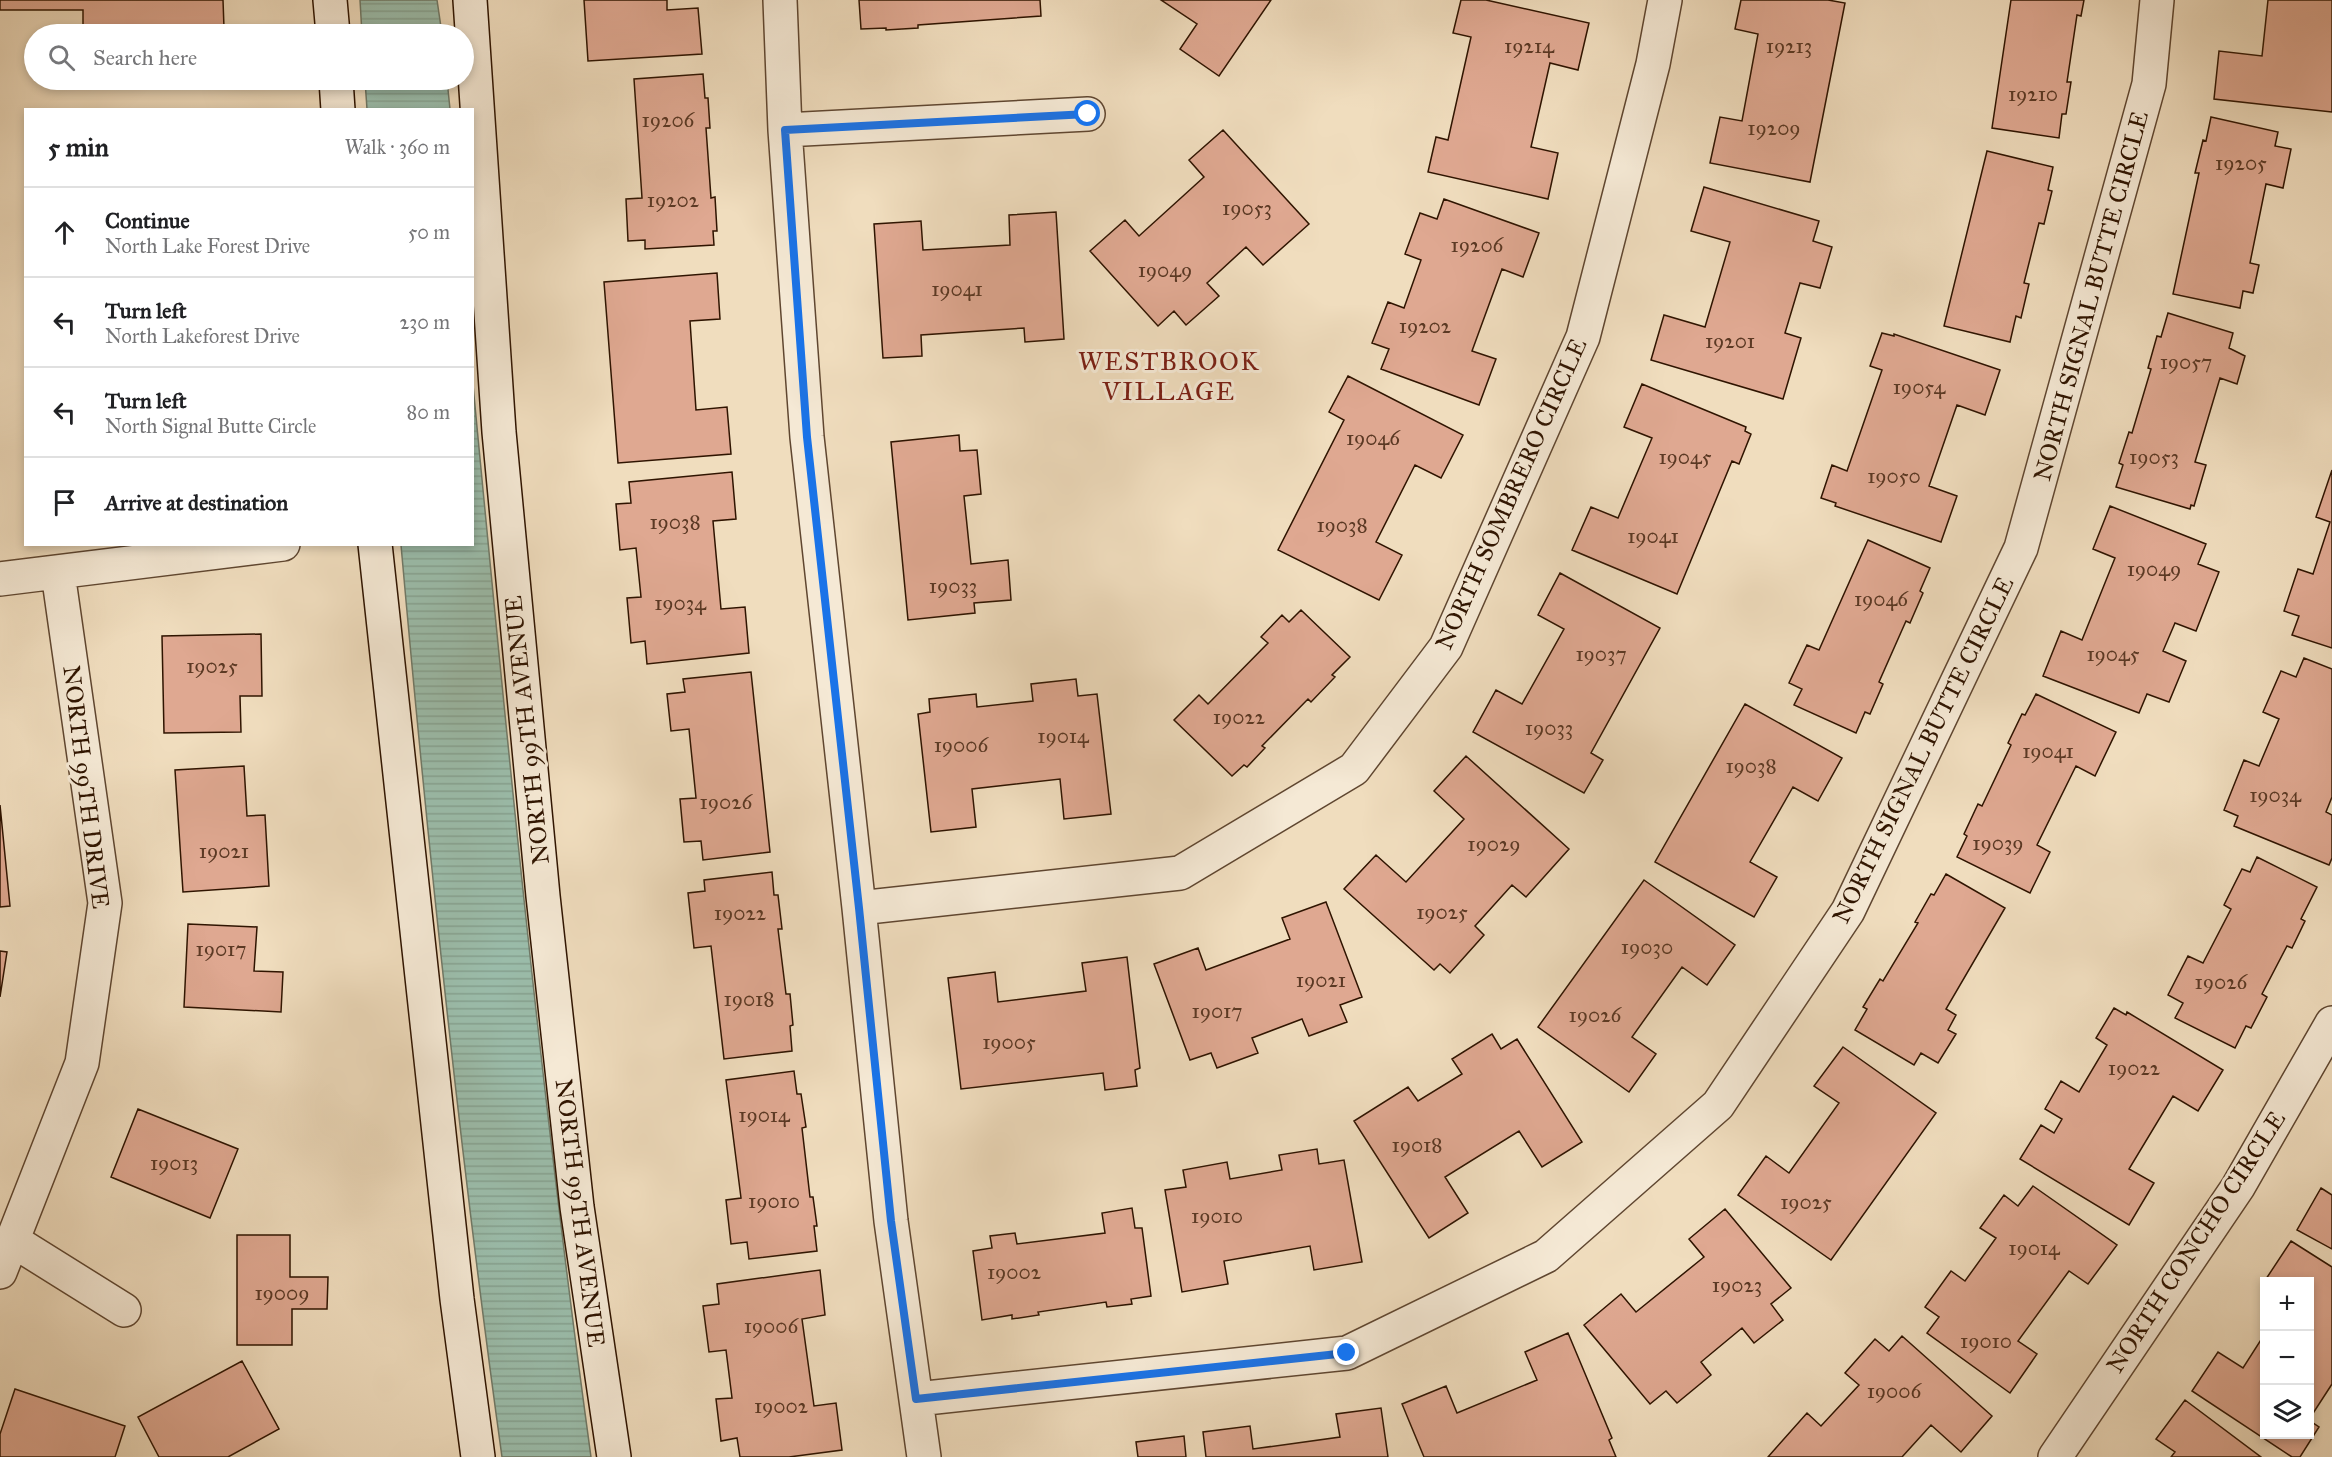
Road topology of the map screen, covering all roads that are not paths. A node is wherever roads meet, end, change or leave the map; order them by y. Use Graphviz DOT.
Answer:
graph roads {
  1 [pos="330,0"];
  2 [pos="470,0"];
  3 [pos="780,0"];
  4 [pos="1665,0"];
  5 [pos="2157,0"];
  6 [pos="332,24"];
  7 [pos="472,24"];
  8 [pos="474,60"];
  9 [pos="337,90"];
  10 [pos="338,108"];
  11 [pos="1088,114"];
  12 [pos="785,130"];
  13 [pos="267,546"];
  14 [pos="375,546"];
  15 [pos="58,573"];
  16 [pos="0,579"];
  17 [pos="859,908"];
  18 [pos="2332,1023"];
  19 [pos="12,1240"];
  20 [pos="0,1272"];
  21 [pos="124,1310"];
  22 [pos="916,1399"];
  23 [pos="478,1457"];
  24 [pos="614,1457"];
  25 [pos="924,1457"];
  26 [pos="2055,1457"];
  1 -- 6 [label="street"];
  2 -- 7 [label="street, NORTH 99TH AVENUE"];
  3 -- 12 [label="street"];
  4 -- 17 [label="street, NORTH SOMBRERO CIRCLE"];
  5 -- 22 [label="street, NORTH SIGNAL BUTTE CIRCLE"];
  8 -- 24 [label="street, NORTH 99TH AVENUE"];
  9 -- 10 [label="street"];
  11 -- 12 [label="street"];
  12 -- 17 [label="street"];
  13 -- 15 [label="street"];
  14 -- 23 [label="street"];
  15 -- 16 [label="street"];
  15 -- 19 [label="street, NORTH 99TH DRIVE"];
  17 -- 22 [label="street"];
  18 -- 26 [label="street, NORTH CONCHO CIRCLE"];
  19 -- 20 [label="street, NORTH 99TH DRIVE"];
  19 -- 21 [label="street"];
  22 -- 25 [label="street"];
}
